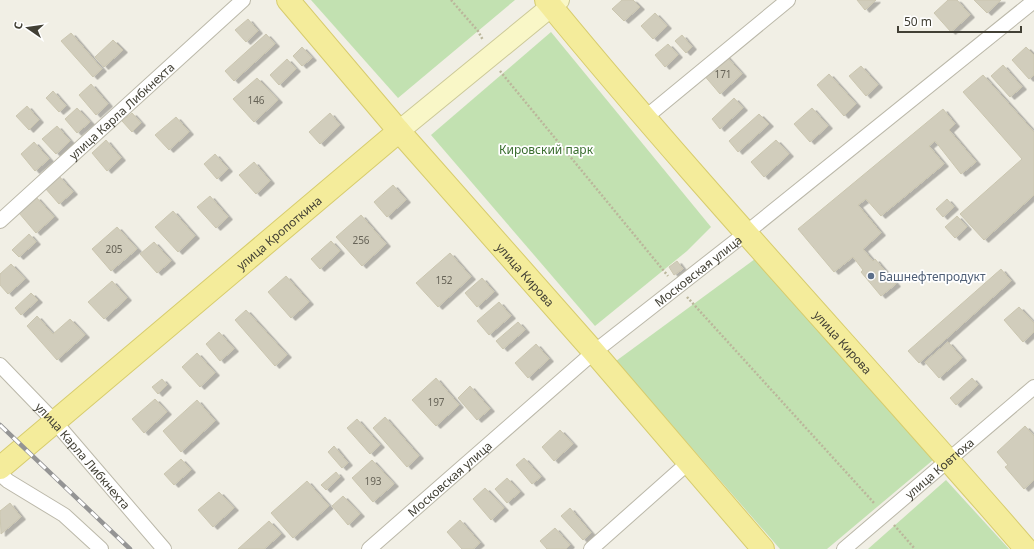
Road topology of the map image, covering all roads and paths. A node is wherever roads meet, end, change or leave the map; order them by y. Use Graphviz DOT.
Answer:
graph roads {
  1 [pos="243,0"];
  2 [pos="288,0"];
  3 [pos="451,0"];
  4 [pos="788,0"];
  5 [pos="1034,1"];
  6 [pos="552,2"];
  7 [pos="478,31"];
  8 [pos="502,74"];
  9 [pos="646,117"];
  10 [pos="399,131"];
  11 [pos="0,221"];
  12 [pos="746,233"];
  13 [pos="678,287"];
  14 [pos="594,352"];
  15 [pos="0,365"];
  16 [pos="1034,387"];
  17 [pos="55,422"];
  18 [pos="948,459"];
  19 [pos="689,462"];
  20 [pos="0,468"];
  21 [pos="0,474"];
  22 [pos="884,514"];
  23 [pos="101,549"];
  24 [pos="164,549"];
  25 [pos="369,549"];
  26 [pos="591,549"];
  27 [pos="763,549"];
  28 [pos="844,549"];
  29 [pos="915,549"];
  30 [pos="1026,549"];
  1 -- 11 [label="street, улица Карла Либкнехта"];
  2 -- 10 [label="main road, улица Кирова"];
  3 -- 7 [label="path"];
  4 -- 9 [label="street"];
  5 -- 12 [label="street, Московская улица"];
  6 -- 9 [label="main road, улица Кирова"];
  6 -- 10 [label="main road, улица Кропоткина"];
  8 -- 13 [label="path"];
  9 -- 12 [label="main road, улица Кирова"];
  10 -- 14 [label="main road, улица Кирова"];
  10 -- 17 [label="main road, улица Кропоткина"];
  12 -- 13 [label="street, Московская улица"];
  12 -- 18 [label="main road, улица Кирова"];
  13 -- 14 [label="street, Московская улица"];
  13 -- 22 [label="path"];
  14 -- 19 [label="main road, улица Кирова"];
  14 -- 25 [label="street, Московская улица"];
  15 -- 17 [label="street, улица Карла Либкнехта"];
  16 -- 18 [label="street, улица Ковтюха"];
  17 -- 20 [label="main road, улица Кропоткина"];
  17 -- 24 [label="street, улица Карла Либкнехта"];
  18 -- 22 [label="street, улица Ковтюха"];
  18 -- 30 [label="main road, улица Кирова"];
  19 -- 26 [label="street"];
  19 -- 27 [label="main road, улица Кирова"];
  21 -- 23 [label="street"];
  22 -- 28 [label="street, улица Ковтюха"];
  22 -- 29 [label="path"];
}
